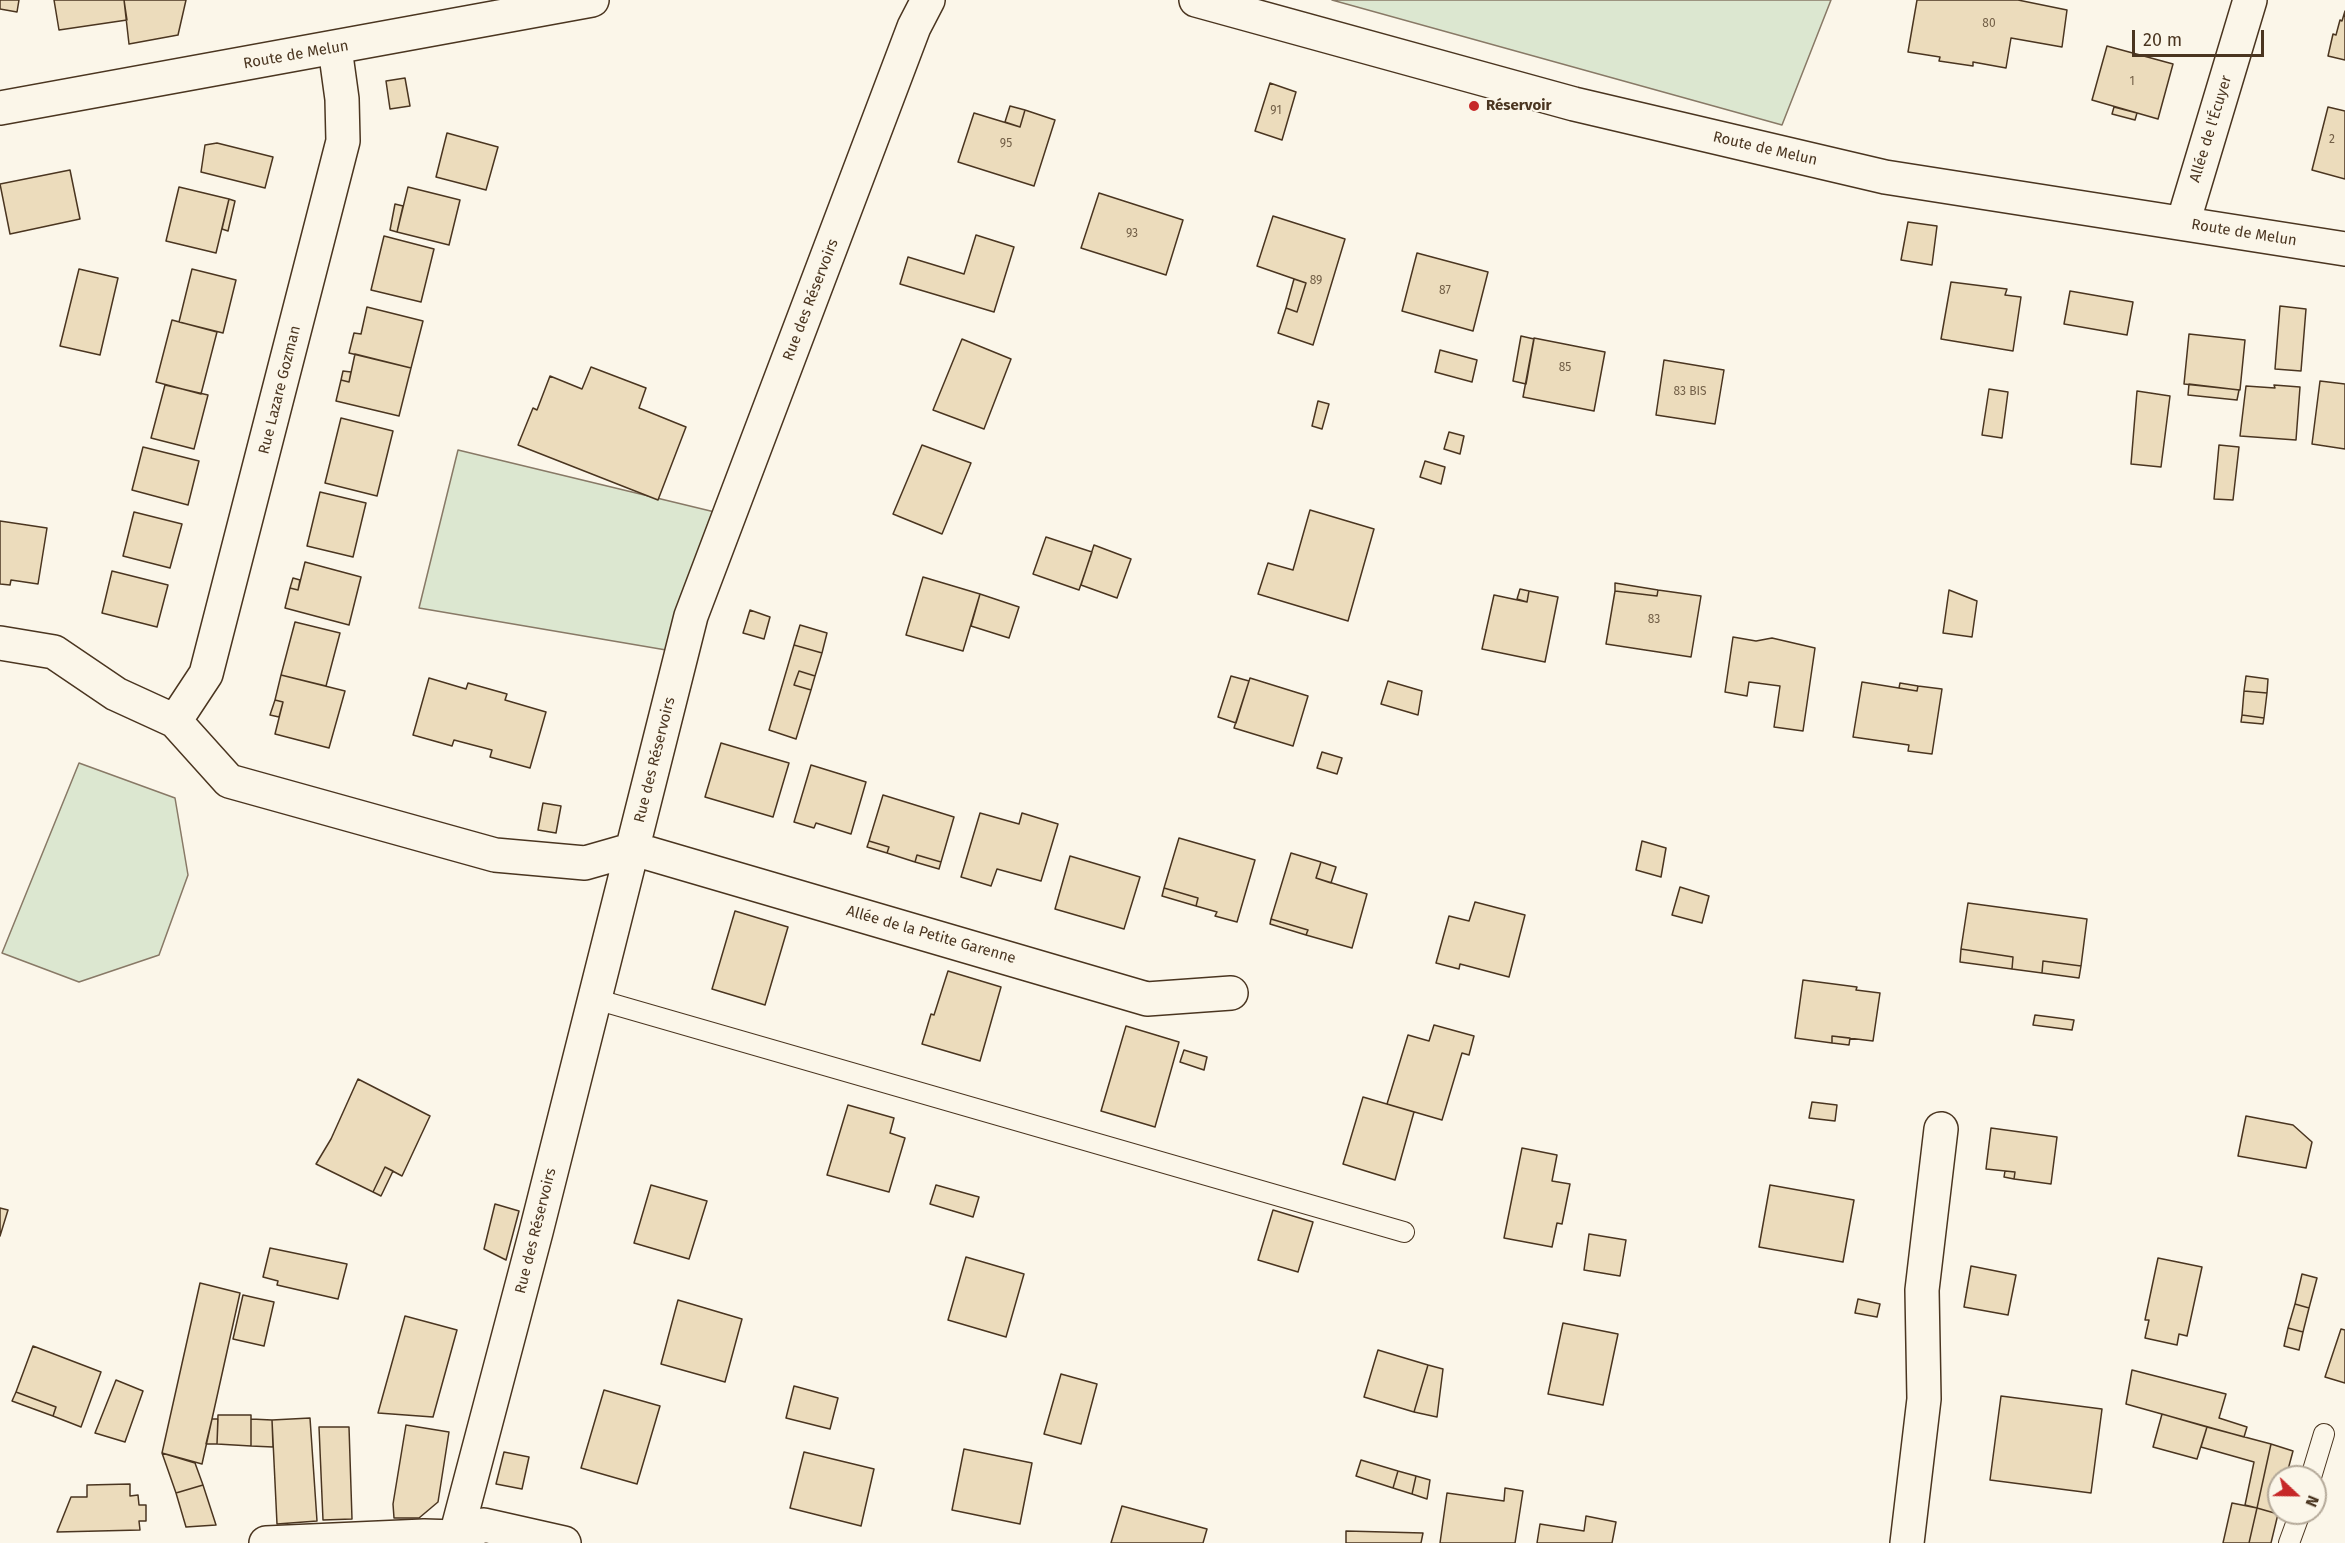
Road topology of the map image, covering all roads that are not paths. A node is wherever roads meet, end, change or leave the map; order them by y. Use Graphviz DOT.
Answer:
graph roads {
  1 [pos="592,0"];
  2 [pos="927,0"];
  3 [pos="1196,0"];
  4 [pos="2250,0"];
  5 [pos="335,48"];
  6 [pos="0,108"];
  7 [pos="2183,223"];
  8 [pos="2345,249"];
  9 [pos="0,643"];
  10 [pos="175,721"];
  11 [pos="634,849"];
  12 [pos="1231,993"];
  13 [pos="595,999"];
  14 [pos="1941,1129"];
  15 [pos="1404,1232"];
  16 [pos="2324,1434"];
  17 [pos="2315,1465"];
  18 [pos="2296,1525"];
  19 [pos="455,1540"];
  20 [pos="266,1543"];
  21 [pos="564,1543"];
  22 [pos="1907,1543"];
  23 [pos="2289,1543"];
  1 -- 5 [label="street, Route de Melun"];
  2 -- 11 [label="street, Rue des Réservoirs"];
  3 -- 7 [label="street, Route de Melun"];
  4 -- 7 [label="street, Allée de l'Écuyer"];
  5 -- 6 [label="street, Route de Melun"];
  5 -- 10 [label="street, Rue Lazare Gozman"];
  7 -- 8 [label="street, Route de Melun"];
  9 -- 10 [label="street"];
  10 -- 11 [label="street"];
  11 -- 12 [label="street, Allée de la Petite Garenne"];
  11 -- 13 [label="street, Rue des Réservoirs"];
  13 -- 15 [label="lane"];
  13 -- 19 [label="street, Rue des Réservoirs"];
  14 -- 22 [label="street"];
  16 -- 17 [label="lane"];
  18 -- 23 [label="lane"];
  19 -- 20 [label="street"];
  19 -- 21 [label="street"];
}
